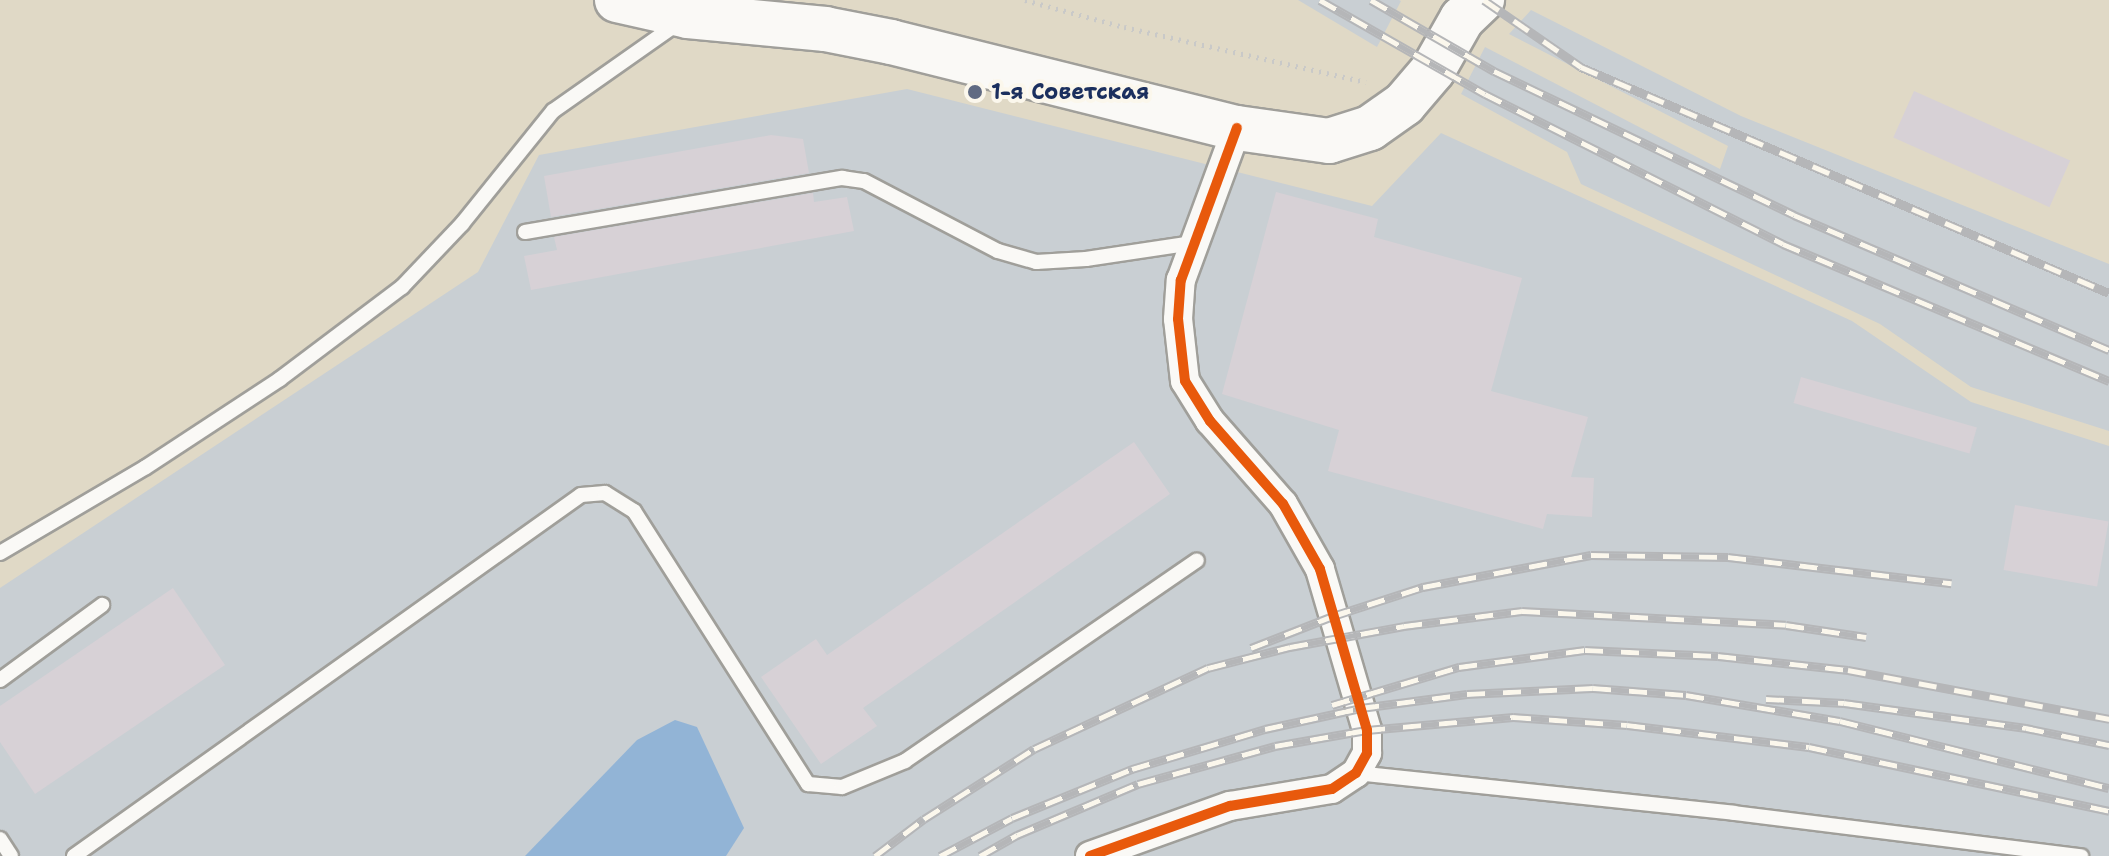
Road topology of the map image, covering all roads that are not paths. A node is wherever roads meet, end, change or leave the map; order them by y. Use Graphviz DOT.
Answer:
graph roads {
  1 [pos="617,0"];
  2 [pos="1482,0"];
  3 [pos="688,16"];
  4 [pos="1237,128"];
  5 [pos="525,232"];
  6 [pos="1193,243"];
  7 [pos="0,553"];
  8 [pos="1197,560"];
  9 [pos="102,605"];
  10 [pos="0,680"];
  11 [pos="1356,773"];
  12 [pos="0,839"];
  13 [pos="11,856"];
  14 [pos="74,856"];
  15 [pos="1090,856"];
  16 [pos="2081,856"];
  1 -- 3 [label="main road"];
  2 -- 4 [label="main road"];
  3 -- 4 [label="main road"];
  3 -- 7 [label="lane"];
  4 -- 6 [label="street"];
  5 -- 6 [label="lane"];
  6 -- 11 [label="street"];
  8 -- 14 [label="lane"];
  9 -- 10 [label="lane"];
  11 -- 15 [label="street"];
  11 -- 16 [label="lane"];
  12 -- 13 [label="lane"];
}
